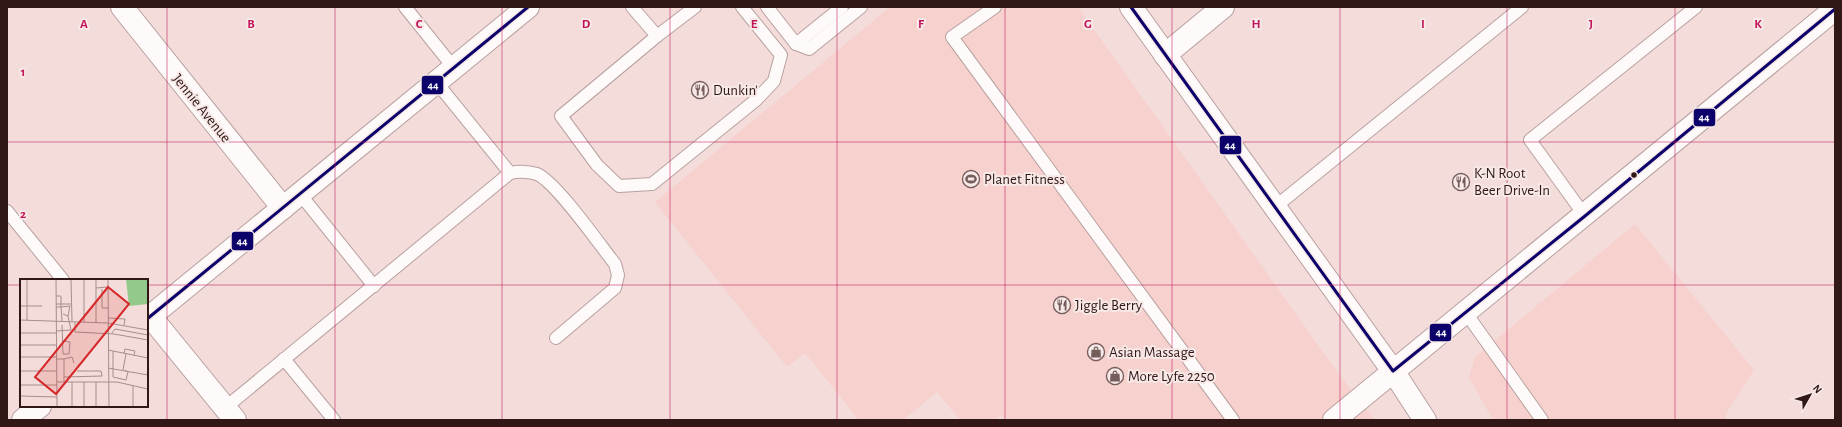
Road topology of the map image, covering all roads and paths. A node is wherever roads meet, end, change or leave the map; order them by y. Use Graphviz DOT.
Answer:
graph roads {
  1 [pos="122,7"];
  2 [pos="404,7"];
  3 [pos="528,7"];
  4 [pos="632,7"];
  5 [pos="695,7"];
  6 [pos="742,7"];
  7 [pos="767,7"];
  8 [pos="842,7"];
  9 [pos="861,7"];
  10 [pos="995,7"];
  11 [pos="1131,7"];
  12 [pos="1223,7"];
  13 [pos="1522,7"];
  14 [pos="1696,7"];
  15 [pos="1835,9"];
  16 [pos="657,36"];
  17 [pos="796,44"];
  18 [pos="1165,55"];
  19 [pos="454,68"];
  20 [pos="436,83"];
  21 [pos="510,173"];
  22 [pos="300,194"];
  23 [pos="1276,207"];
  24 [pos="283,208"];
  25 [pos="7,211"];
  26 [pos="1585,216"];
  27 [pos="62,279"];
  28 [pos="374,286"];
  29 [pos="1466,314"];
  30 [pos="149,318"];
  31 [pos="556,338"];
  32 [pos="284,359"];
  33 [pos="1393,371"];
  34 [pos="39,407"];
  35 [pos="230,414"];
  36 [pos="23,420"];
  37 [pos="334,420"];
  38 [pos="1233,420"];
  39 [pos="1334,420"];
  40 [pos="1425,420"];
  41 [pos="1542,420"];
  1 -- 24 [label="street, Jennie Avenue"];
  2 -- 19 [label="lane"];
  3 -- 19 [label="street"];
  4 -- 16 [label="lane"];
  5 -- 16 [label="lane"];
  6 -- 16 [label="lane"];
  7 -- 17 [label="lane"];
  8 -- 17 [label="lane"];
  9 -- 17 [label="lane"];
  10 -- 38 [label="lane"];
  11 -- 18 [label="street"];
  12 -- 18 [label="street"];
  13 -- 23 [label="lane"];
  14 -- 26 [label="lane"];
  15 -- 26 [label="street"];
  18 -- 23 [label="street"];
  19 -- 20 [label="street"];
  20 -- 21 [label="lane"];
  20 -- 22 [label="street"];
  21 -- 28 [label="lane"];
  21 -- 31 [label="lane"];
  22 -- 24 [label="street"];
  22 -- 28 [label="lane"];
  23 -- 33 [label="street"];
  24 -- 30 [label="street"];
  25 -- 27 [label="lane"];
  26 -- 29 [label="street"];
  28 -- 32 [label="lane"];
  29 -- 33 [label="street"];
  29 -- 41 [label="lane"];
  30 -- 35 [label="street"];
  32 -- 35 [label="lane"];
  32 -- 37 [label="lane"];
  33 -- 39 [label="street"];
  33 -- 40 [label="street"];
  34 -- 36 [label="street"];
}
